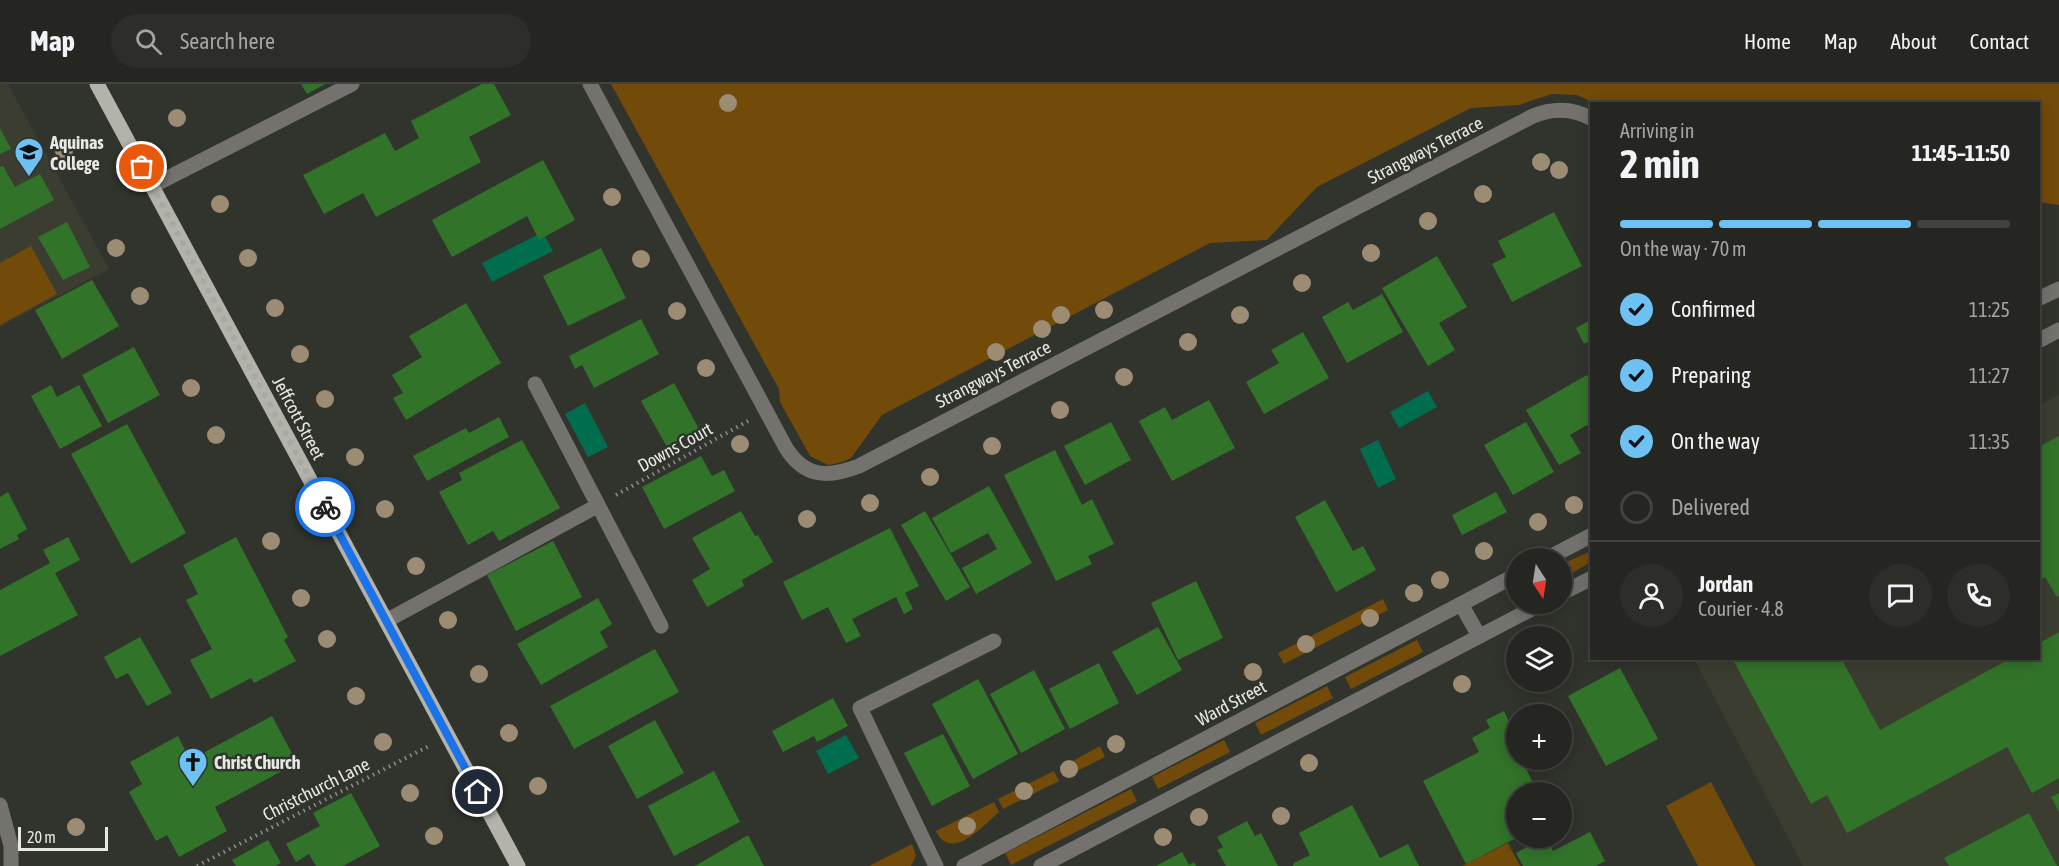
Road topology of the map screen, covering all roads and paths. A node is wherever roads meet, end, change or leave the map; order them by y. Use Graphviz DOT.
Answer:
graph roads {
  1 [pos="97,84"];
  2 [pos="352,84"];
  3 [pos="590,84"];
  4 [pos="1590,118"];
  5 [pos="152,186"];
  6 [pos="2059,289"];
  7 [pos="2040,298"];
  8 [pos="2059,330"];
  9 [pos="2040,340"];
  10 [pos="535,384"];
  11 [pos="766,411"];
  12 [pos="597,506"];
  13 [pos="1590,536"];
  14 [pos="1567,548"];
  15 [pos="1590,579"];
  16 [pos="1506,580"];
  17 [pos="1572,588"];
  18 [pos="1461,604"];
  19 [pos="1522,614"];
  20 [pos="386,621"];
  21 [pos="661,626"];
  22 [pos="1479,636"];
  23 [pos="994,641"];
  24 [pos="448,736"];
  25 [pos="0,805"];
  26 [pos="11,866"];
  27 [pos="197,866"];
  28 [pos="519,866"];
  29 [pos="936,866"];
  30 [pos="964,866"];
  31 [pos="1041,866"];
  1 -- 5 [label="main road, Jeffcott Street"];
  2 -- 5 [label="street"];
  3 -- 11 [label="street, Strangways Terrace"];
  4 -- 11 [label="street, Strangways Terrace"];
  5 -- 20 [label="main road, Jeffcott Street"];
  6 -- 7 [label="street"];
  8 -- 9 [label="street"];
  10 -- 12 [label="street"];
  11 -- 12 [label="path, Downs Court"];
  12 -- 20 [label="street"];
  12 -- 21 [label="street"];
  13 -- 14 [label="street"];
  15 -- 17 [label="street"];
  16 -- 18 [label="street, Ward Street"];
  18 -- 22 [label="street"];
  18 -- 30 [label="street, Ward Street"];
  19 -- 22 [label="street"];
  20 -- 24 [label="main road, Jeffcott Street"];
  22 -- 31 [label="street"];
  23 -- 29 [label="street"];
  24 -- 27 [label="path, Christchurch Lane"];
  24 -- 28 [label="main road, Jeffcott Street"];
  25 -- 26 [label="street"];
}
